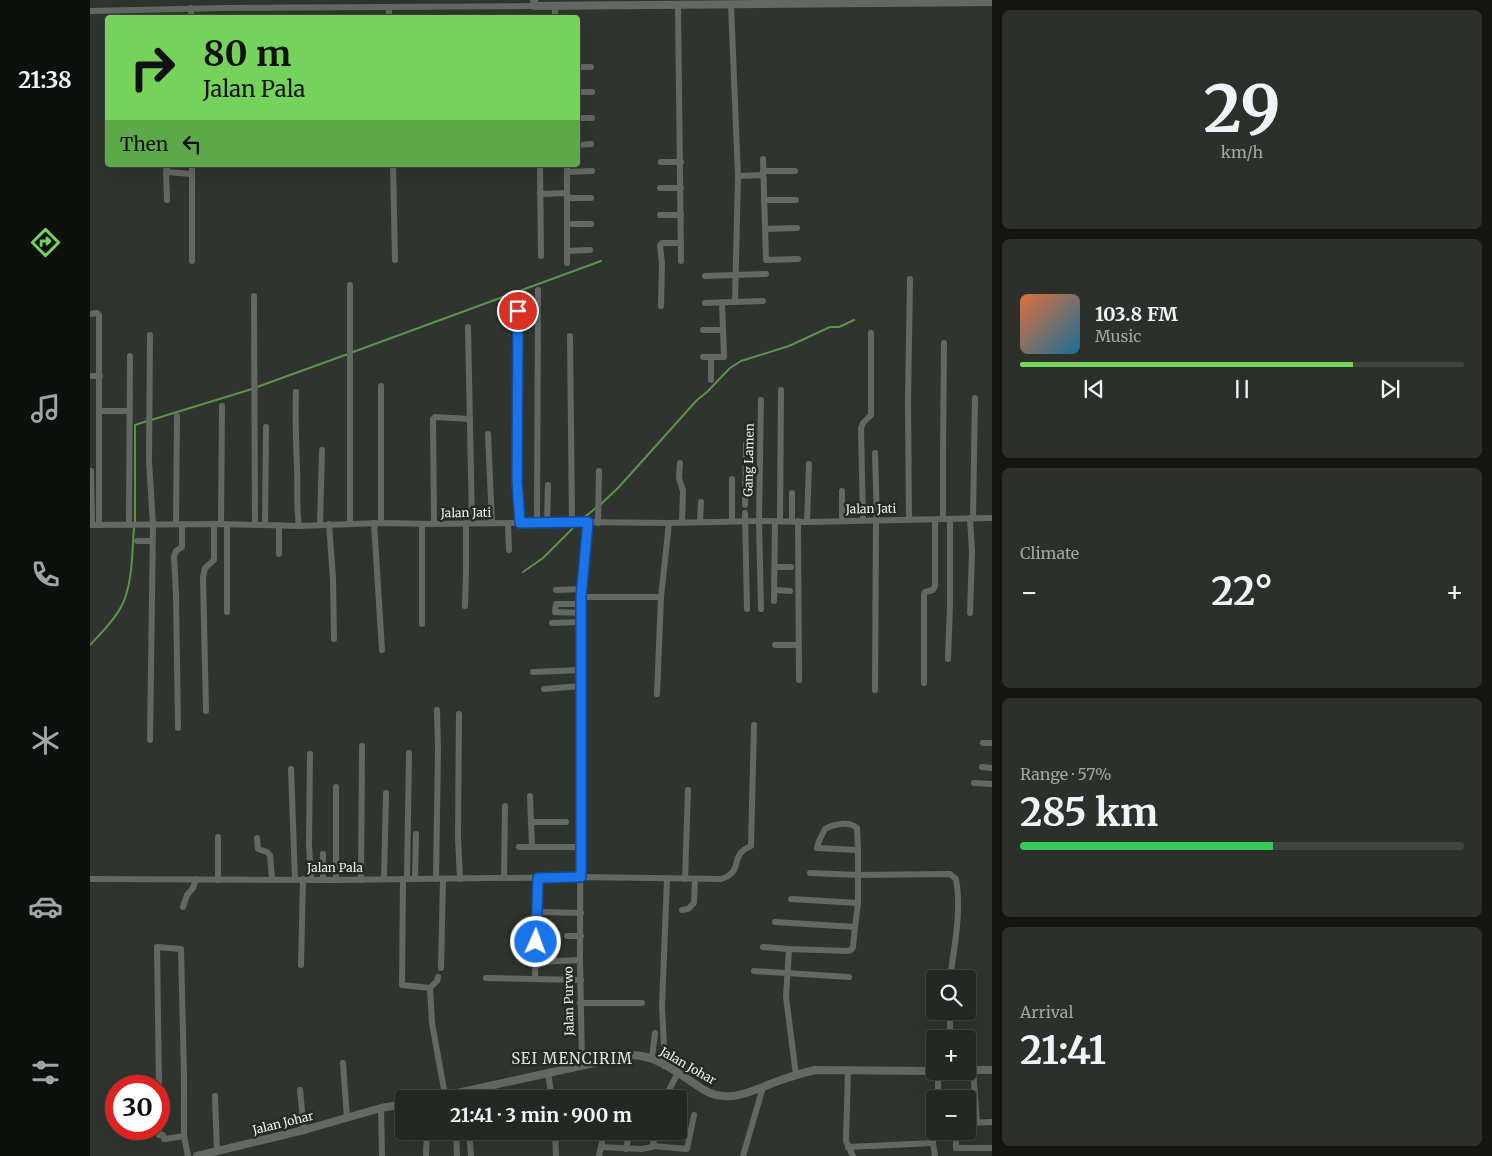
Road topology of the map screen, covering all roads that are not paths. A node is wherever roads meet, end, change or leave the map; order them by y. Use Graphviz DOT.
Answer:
graph roads {
  1 [pos="905,2"];
  2 [pos="992,2"];
  3 [pos="534,3"];
  4 [pos="678,5"];
  5 [pos="731,5"];
  6 [pos="555,6"];
  7 [pos="389,7"];
  8 [pos="191,8"];
  9 [pos="90,11"];
  10 [pos="191,15"];
  11 [pos="389,15"];
  12 [pos="555,15"];
  13 [pos="580,67"];
  14 [pos="591,67"];
  15 [pos="580,92"];
  16 [pos="592,92"];
  17 [pos="580,118"];
  18 [pos="592,118"];
  19 [pos="591,144"];
  20 [pos="580,145"];
  21 [pos="763,159"];
  22 [pos="661,162"];
  23 [pos="680,162"];
  24 [pos="192,167"];
  25 [pos="393,167"];
  26 [pos="540,167"];
  27 [pos="567,168"];
  28 [pos="166,169"];
  29 [pos="592,171"];
  30 [pos="796,171"];
  31 [pos="763,173"];
  32 [pos="192,174"];
  33 [pos="738,176"];
  34 [pos="660,188"];
  35 [pos="681,188"];
  36 [pos="540,194"];
  37 [pos="567,196"];
  38 [pos="591,198"];
  39 [pos="167,200"];
  40 [pos="764,200"];
  41 [pos="796,200"];
  42 [pos="660,215"];
  43 [pos="680,215"];
  44 [pos="567,224"];
  45 [pos="591,224"];
  46 [pos="797,228"];
  47 [pos="765,229"];
  48 [pos="681,243"];
  49 [pos="590,250"];
  50 [pos="567,251"];
  51 [pos="541,256"];
  52 [pos="798,259"];
  53 [pos="396,260"];
  54 [pos="192,261"];
  55 [pos="681,261"];
  56 [pos="567,263"];
  57 [pos="766,274"];
  58 [pos="736,275"];
  59 [pos="704,276"];
  60 [pos="910,279"];
  61 [pos="350,285"];
  62 [pos="538,290"];
  63 [pos="254,296"];
  64 [pos="763,301"];
  65 [pos="722,302"];
  66 [pos="736,302"];
  67 [pos="705,303"];
  68 [pos="661,306"];
  69 [pos="518,311"];
  70 [pos="90,314"];
  71 [pos="468,327"];
  72 [pos="703,330"];
  73 [pos="723,330"];
  74 [pos="870,333"];
  75 [pos="150,335"];
  76 [pos="570,336"];
  77 [pos="944,343"];
  78 [pos="90,348"];
  79 [pos="99,348"];
  80 [pos="130,356"];
  81 [pos="703,358"];
  82 [pos="711,358"];
  83 [pos="90,376"];
  84 [pos="100,376"];
  85 [pos="711,380"];
  86 [pos="381,386"];
  87 [pos="781,390"];
  88 [pos="296,392"];
  89 [pos="975,398"];
  90 [pos="761,400"];
  91 [pos="222,406"];
  92 [pos="130,411"];
  93 [pos="100,412"];
  94 [pos="177,416"];
  95 [pos="470,419"];
  96 [pos="266,426"];
  97 [pos="488,434"];
  98 [pos="746,444"];
  99 [pos="322,450"];
  100 [pos="875,453"];
  101 [pos="680,463"];
  102 [pos="809,464"];
  103 [pos="91,471"];
  104 [pos="598,471"];
  105 [pos="732,479"];
  106 [pos="548,485"];
  107 [pos="842,491"];
  108 [pos="792,493"];
  109 [pos="701,502"];
  110 [pos="971,518"];
  111 [pos="992,518"];
  112 [pos="946,519"];
  113 [pos="759,520"];
  114 [pos="863,520"];
  115 [pos="877,520"];
  116 [pos="909,520"];
  117 [pos="935,520"];
  118 [pos="732,521"];
  119 [pos="745,521"];
  120 [pos="777,521"];
  121 [pos="795,521"];
  122 [pos="842,521"];
  123 [pos="579,522"];
  124 [pos="682,522"];
  125 [pos="700,522"];
  126 [pos="807,522"];
  127 [pos="350,523"];
  128 [pos="378,523"];
  129 [pos="492,523"];
  130 [pos="508,523"];
  131 [pos="520,523"];
  132 [pos="537,523"];
  133 [pos="547,523"];
  134 [pos="598,523"];
  135 [pos="669,523"];
  136 [pos="179,524"];
  137 [pos="329,524"];
  138 [pos="422,524"];
  139 [pos="434,524"];
  140 [pos="469,524"];
  141 [pos="94,525"];
  142 [pos="130,525"];
  143 [pos="153,525"];
  144 [pos="221,525"];
  145 [pos="255,525"];
  146 [pos="265,525"];
  147 [pos="279,525"];
  148 [pos="320,525"];
  149 [pos="299,526"];
  150 [pos="137,541"];
  151 [pos="152,541"];
  152 [pos="509,550"];
  153 [pos="279,554"];
  154 [pos="775,567"];
  155 [pos="791,567"];
  156 [pos="582,589"];
  157 [pos="556,590"];
  158 [pos="774,590"];
  159 [pos="790,590"];
  160 [pos="661,597"];
  161 [pos="581,601"];
  162 [pos="774,601"];
  163 [pos="464,606"];
  164 [pos="747,610"];
  165 [pos="761,610"];
  166 [pos="227,612"];
  167 [pos="582,613"];
  168 [pos="970,613"];
  169 [pos="581,622"];
  170 [pos="552,623"];
  171 [pos="422,624"];
  172 [pos="334,639"];
  173 [pos="775,644"];
  174 [pos="798,644"];
  175 [pos="382,650"];
  176 [pos="948,659"];
  177 [pos="582,670"];
  178 [pos="533,672"];
  179 [pos="799,680"];
  180 [pos="924,683"];
  181 [pos="581,686"];
  182 [pos="544,689"];
  183 [pos="875,690"];
  184 [pos="657,694"];
  185 [pos="437,710"];
  186 [pos="206,711"];
  187 [pos="459,714"];
  188 [pos="754,725"];
  189 [pos="178,728"];
  190 [pos="150,740"];
  191 [pos="983,743"];
  192 [pos="992,743"];
  193 [pos="362,746"];
  194 [pos="409,753"];
  195 [pos="310,754"];
  196 [pos="982,767"];
  197 [pos="992,768"];
  198 [pos="291,769"];
  199 [pos="974,783"];
  200 [pos="992,784"];
  201 [pos="336,787"];
  202 [pos="688,790"];
  203 [pos="386,793"];
  204 [pos="530,796"];
  205 [pos="505,806"];
  206 [pos="531,822"];
  207 [pos="566,822"];
  208 [pos="416,834"];
  209 [pos="218,837"];
  210 [pos="257,838"];
  211 [pos="519,847"];
  212 [pos="532,847"];
  213 [pos="581,847"];
  214 [pos="858,850"];
  215 [pos="323,854"];
  216 [pos="810,873"];
  217 [pos="858,875"];
  218 [pos="581,877"];
  219 [pos="504,878"];
  220 [pos="538,878"];
  221 [pos="90,879"];
  222 [pos="196,879"];
  223 [pos="272,879"];
  224 [pos="295,879"];
  225 [pos="384,879"];
  226 [pos="405,879"];
  227 [pos="415,879"];
  228 [pos="439,879"];
  229 [pos="460,879"];
  230 [pos="667,879"];
  231 [pos="685,879"];
  232 [pos="695,879"];
  233 [pos="218,880"];
  234 [pos="303,880"];
  235 [pos="311,880"];
  236 [pos="323,880"];
  237 [pos="336,880"];
  238 [pos="360,880"];
  239 [pos="791,899"];
  240 [pos="858,903"];
  241 [pos="183,907"];
  242 [pos="682,910"];
  243 [pos="538,912"];
  244 [pos="581,913"];
  245 [pos="775,922"];
  246 [pos="855,928"];
  247 [pos="567,936"];
  248 [pos="580,936"];
  249 [pos="763,947"];
  250 [pos="789,949"];
  251 [pos="580,960"];
  252 [pos="536,962"];
  253 [pos="301,965"];
  254 [pos="441,968"];
  255 [pos="951,970"];
  256 [pos="754,972"];
  257 [pos="787,973"];
  258 [pos="438,977"];
  259 [pos="850,977"];
  260 [pos="486,978"];
  261 [pos="535,978"];
  262 [pos="581,980"];
  263 [pos="430,988"];
  264 [pos="580,1003"];
  265 [pos="642,1003"];
  266 [pos="655,1033"];
  267 [pos="652,1058"];
  268 [pos="343,1063"];
  269 [pos="582,1064"];
  270 [pos="665,1066"];
  271 [pos="848,1070"];
  272 [pos="976,1070"];
  273 [pos="992,1070"];
  274 [pos="926,1071"];
  275 [pos="548,1072"];
  276 [pos="678,1073"];
  277 [pos="159,1075"];
  278 [pos="796,1075"];
  279 [pos="971,1080"];
  280 [pos="763,1087"];
  281 [pos="300,1090"];
  282 [pos="444,1090"];
  283 [pos="468,1090"];
  284 [pos="551,1090"];
  285 [pos="669,1090"];
  286 [pos="215,1096"];
  287 [pos="395,1106"];
  288 [pos="381,1108"];
  289 [pos="694,1115"];
  290 [pos="347,1118"];
  291 [pos="977,1122"];
  292 [pos="992,1122"];
  293 [pos="304,1130"];
  294 [pos="184,1136"];
  295 [pos="170,1138"];
  296 [pos="427,1140"];
  297 [pos="456,1140"];
  298 [pos="470,1140"];
  299 [pos="555,1140"];
  300 [pos="603,1140"];
  301 [pos="628,1140"];
  302 [pos="655,1140"];
  303 [pos="933,1140"];
  304 [pos="956,1140"];
  305 [pos="933,1143"];
  306 [pos="653,1146"];
  307 [pos="848,1146"];
  308 [pos="602,1147"];
  309 [pos="626,1148"];
  310 [pos="992,1148"];
  311 [pos="217,1152"];
  312 [pos="188,1156"];
  313 [pos="198,1156"];
  314 [pos="382,1156"];
  315 [pos="426,1156"];
  316 [pos="457,1156"];
  317 [pos="471,1156"];
  318 [pos="556,1156"];
  319 [pos="600,1156"];
  320 [pos="743,1156"];
  321 [pos="853,1156"];
  322 [pos="936,1156"];
  1 -- 2 [label="street"];
  1 -- 5 [label="street"];
  3 -- 6 [label="street"];
  3 -- 7 [label="street"];
  4 -- 5 [label="street"];
  4 -- 6 [label="street"];
  4 -- 23 [label="street"];
  5 -- 33 [label="street"];
  6 -- 12 [label="street"];
  7 -- 8 [label="street"];
  7 -- 11 [label="street"];
  8 -- 9 [label="street"];
  8 -- 10 [label="street"];
  13 -- 14 [label="street"];
  15 -- 16 [label="street"];
  17 -- 18 [label="street"];
  19 -- 20 [label="street"];
  21 -- 31 [label="street"];
  22 -- 23 [label="street"];
  23 -- 35 [label="street"];
  24 -- 32 [label="street"];
  25 -- 53 [label="street"];
  26 -- 36 [label="street"];
  27 -- 29 [label="street"];
  27 -- 37 [label="street"];
  28 -- 32 [label="street"];
  28 -- 39 [label="street"];
  30 -- 31 [label="street"];
  31 -- 33 [label="street"];
  31 -- 40 [label="street"];
  32 -- 54 [label="street"];
  33 -- 58 [label="street"];
  34 -- 35 [label="street"];
  35 -- 43 [label="street"];
  36 -- 37 [label="street"];
  36 -- 51 [label="street"];
  37 -- 38 [label="street"];
  37 -- 44 [label="street"];
  40 -- 41 [label="street"];
  40 -- 47 [label="street"];
  42 -- 43 [label="street"];
  43 -- 48 [label="street"];
  44 -- 45 [label="street"];
  44 -- 50 [label="street"];
  46 -- 47 [label="street"];
  47 -- 52 [label="street"];
  48 -- 55 [label="street"];
  48 -- 68 [label="street"];
  49 -- 50 [label="street"];
  50 -- 56 [label="street"];
  57 -- 58 [label="street"];
  58 -- 59 [label="street"];
  58 -- 66 [label="street"];
  60 -- 116 [label="street"];
  61 -- 127 [label="street"];
  62 -- 132 [label="street"];
  63 -- 145 [label="street"];
  64 -- 66 [label="street"];
  65 -- 66 [label="street"];
  65 -- 67 [label="street"];
  65 -- 73 [label="street"];
  69 -- 131 [label="street"];
  70 -- 79 [label="street"];
  71 -- 95 [label="street"];
  72 -- 73 [label="street"];
  73 -- 82 [label="street"];
  74 -- 114 [label="street"];
  75 -- 143 [label="street"];
  76 -- 123 [label="street, Jalan Purwo"];
  77 -- 112 [label="street"];
  78 -- 79 [label="street"];
  79 -- 84 [label="street"];
  80 -- 92 [label="street"];
  81 -- 82 [label="street"];
  82 -- 85 [label="street"];
  83 -- 84 [label="street"];
  84 -- 93 [label="street"];
  86 -- 128 [label="street"];
  87 -- 120 [label="street"];
  88 -- 149 [label="street"];
  89 -- 110 [label="street"];
  90 -- 113 [label="street, Gang Lamen"];
  91 -- 144 [label="street"];
  92 -- 93 [label="street"];
  92 -- 142 [label="street"];
  93 -- 141 [label="street"];
  94 -- 136 [label="street"];
  95 -- 139 [label="street"];
  95 -- 140 [label="street"];
  96 -- 146 [label="street"];
  97 -- 129 [label="street"];
  98 -- 119 [label="street"];
  99 -- 148 [label="street"];
  100 -- 115 [label="street"];
  101 -- 124 [label="street"];
  102 -- 126 [label="street"];
  103 -- 141 [label="street"];
  104 -- 134 [label="street"];
  105 -- 118 [label="street"];
  106 -- 133 [label="street"];
  107 -- 122 [label="street"];
  108 -- 121 [label="street"];
  109 -- 125 [label="street"];
  110 -- 111 [label="street, Jalan Jati"];
  110 -- 112 [label="street, Jalan Jati"];
  110 -- 168 [label="street"];
  112 -- 117 [label="street, Jalan Jati"];
  112 -- 176 [label="street"];
  113 -- 119 [label="street, Jalan Jati"];
  113 -- 120 [label="street, Jalan Jati"];
  113 -- 165 [label="street, Gang Lamen"];
  114 -- 115 [label="street, Jalan Jati"];
  114 -- 122 [label="street, Jalan Jati"];
  115 -- 116 [label="street, Jalan Jati"];
  115 -- 183 [label="street"];
  116 -- 117 [label="street, Jalan Jati"];
  117 -- 180 [label="street"];
  118 -- 119 [label="street, Jalan Jati"];
  118 -- 125 [label="street, Jalan Jati"];
  119 -- 164 [label="street"];
  120 -- 121 [label="street, Jalan Jati"];
  120 -- 154 [label="street"];
  121 -- 126 [label="street, Jalan Jati"];
  121 -- 174 [label="street"];
  122 -- 126 [label="street, Jalan Jati"];
  123 -- 133 [label="street, Jalan Jati"];
  123 -- 134 [label="street, Jalan Jati"];
  123 -- 156 [label="street, Jalan Purwo"];
  124 -- 125 [label="street, Jalan Jati"];
  124 -- 135 [label="street, Jalan Jati"];
  127 -- 128 [label="street, Jalan Jati"];
  127 -- 137 [label="street, Jalan Jati"];
  128 -- 138 [label="street, Jalan Jati"];
  128 -- 175 [label="street"];
  129 -- 130 [label="street, Jalan Jati"];
  129 -- 140 [label="street, Jalan Jati"];
  130 -- 131 [label="street, Jalan Jati"];
  130 -- 152 [label="street"];
  131 -- 132 [label="street, Jalan Jati"];
  132 -- 133 [label="street, Jalan Jati"];
  134 -- 135 [label="street, Jalan Jati"];
  135 -- 160 [label="street"];
  136 -- 143 [label="street, Jalan Jati"];
  136 -- 144 [label="street, Jalan Jati"];
  136 -- 189 [label="street"];
  137 -- 148 [label="street, Jalan Jati"];
  137 -- 172 [label="street"];
  138 -- 139 [label="street, Jalan Jati"];
  138 -- 171 [label="street"];
  139 -- 140 [label="street, Jalan Jati"];
  140 -- 163 [label="street"];
  141 -- 142 [label="street, Jalan Jati"];
  142 -- 143 [label="street, Jalan Jati"];
  143 -- 151 [label="street"];
  144 -- 145 [label="street, Jalan Jati"];
  144 -- 166 [label="street"];
  144 -- 186 [label="street"];
  145 -- 146 [label="street, Jalan Jati"];
  146 -- 147 [label="street, Jalan Jati"];
  147 -- 149 [label="street, Jalan Jati"];
  147 -- 153 [label="street"];
  148 -- 149 [label="street, Jalan Jati"];
  150 -- 151 [label="street"];
  151 -- 190 [label="street"];
  154 -- 155 [label="street"];
  154 -- 158 [label="street"];
  156 -- 157 [label="street"];
  156 -- 161 [label="street, Jalan Purwo"];
  158 -- 159 [label="street"];
  158 -- 162 [label="street"];
  160 -- 161 [label="street"];
  160 -- 184 [label="street"];
  161 -- 167 [label="street, Jalan Purwo"];
  161 -- 167 [label="street"];
  167 -- 169 [label="street, Jalan Purwo"];
  169 -- 170 [label="street"];
  169 -- 177 [label="street, Jalan Purwo"];
  173 -- 174 [label="street"];
  174 -- 179 [label="street"];
  177 -- 178 [label="street"];
  177 -- 181 [label="street, Jalan Purwo"];
  181 -- 182 [label="street"];
  181 -- 213 [label="street, Jalan Purwo"];
  185 -- 228 [label="street"];
  187 -- 229 [label="street"];
  188 -- 232 [label="street, Jalan Pala"];
  191 -- 192 [label="street"];
  193 -- 238 [label="street"];
  194 -- 226 [label="street"];
  195 -- 235 [label="street"];
  196 -- 197 [label="street"];
  198 -- 224 [label="street"];
  199 -- 200 [label="street"];
  201 -- 237 [label="street"];
  202 -- 231 [label="street"];
  203 -- 225 [label="street"];
  204 -- 206 [label="street"];
  205 -- 219 [label="street"];
  206 -- 207 [label="street"];
  206 -- 212 [label="street"];
  208 -- 227 [label="street"];
  209 -- 233 [label="street"];
  210 -- 223 [label="street"];
  211 -- 212 [label="street"];
  212 -- 213 [label="street"];
  213 -- 218 [label="street, Jalan Purwo"];
  214 -- 214 [label="street"];
  214 -- 217 [label="street"];
  215 -- 236 [label="street"];
  216 -- 217 [label="street"];
  217 -- 240 [label="street"];
  217 -- 255 [label="street"];
  218 -- 220 [label="street, Jalan Pala"];
  218 -- 230 [label="street, Jalan Pala"];
  218 -- 244 [label="street, Jalan Purwo"];
  219 -- 220 [label="street, Jalan Pala"];
  219 -- 229 [label="street, Jalan Pala"];
  220 -- 243 [label="street"];
  221 -- 222 [label="street, Jalan Pala"];
  222 -- 233 [label="street, Jalan Pala"];
  222 -- 241 [label="street"];
  223 -- 224 [label="street, Jalan Pala"];
  223 -- 233 [label="street, Jalan Pala"];
  224 -- 234 [label="street, Jalan Pala"];
  225 -- 226 [label="street, Jalan Pala"];
  225 -- 238 [label="street, Jalan Pala"];
  226 -- 227 [label="street, Jalan Pala"];
  226 -- 263 [label="street"];
  227 -- 228 [label="street, Jalan Pala"];
  228 -- 229 [label="street, Jalan Pala"];
  228 -- 254 [label="street"];
  230 -- 231 [label="street, Jalan Pala"];
  230 -- 270 [label="street"];
  231 -- 232 [label="street, Jalan Pala"];
  232 -- 242 [label="street"];
  234 -- 235 [label="street, Jalan Pala"];
  234 -- 253 [label="street"];
  235 -- 236 [label="street, Jalan Pala"];
  236 -- 237 [label="street, Jalan Pala"];
  237 -- 238 [label="street, Jalan Pala"];
  239 -- 240 [label="street"];
  240 -- 246 [label="street"];
  243 -- 244 [label="street"];
  243 -- 252 [label="street"];
  244 -- 248 [label="street, Jalan Purwo"];
  245 -- 246 [label="street"];
  246 -- 250 [label="street"];
  247 -- 248 [label="street"];
  248 -- 251 [label="street, Jalan Purwo"];
  249 -- 250 [label="street"];
  250 -- 257 [label="street"];
  251 -- 252 [label="street"];
  251 -- 262 [label="street, Jalan Purwo"];
  252 -- 261 [label="street"];
  256 -- 257 [label="street"];
  257 -- 259 [label="street"];
  257 -- 278 [label="street"];
  258 -- 263 [label="street"];
  260 -- 261 [label="street"];
  261 -- 262 [label="street"];
  262 -- 264 [label="street, Jalan Purwo"];
  263 -- 282 [label="street"];
  264 -- 265 [label="street"];
  264 -- 269 [label="street, Jalan Purwo"];
  266 -- 267 [label="street"];
  267 -- 269 [label="street, Jalan Johar"];
  267 -- 270 [label="street, Jalan Johar"];
  268 -- 290 [label="street"];
  269 -- 275 [label="street, Jalan Johar"];
  270 -- 276 [label="street, Jalan Johar"];
  271 -- 274 [label="street, Jalan Johar"];
  271 -- 278 [label="street, Jalan Johar"];
  271 -- 307 [label="street"];
  272 -- 273 [label="street"];
  275 -- 283 [label="street, Jalan Johar"];
  275 -- 284 [label="street"];
  276 -- 280 [label="street, Jalan Johar"];
  276 -- 285 [label="street"];
  277 -- 294 [label="street"];
  278 -- 280 [label="street, Jalan Johar"];
  279 -- 291 [label="street"];
  280 -- 320 [label="street"];
  281 -- 293 [label="street"];
  286 -- 311 [label="street"];
  287 -- 288 [label="street, Jalan Johar"];
  288 -- 290 [label="street, Jalan Johar"];
  288 -- 314 [label="street"];
  289 -- 306 [label="street"];
  290 -- 293 [label="street, Jalan Johar"];
  291 -- 292 [label="street"];
  293 -- 311 [label="street, Jalan Johar"];
  294 -- 295 [label="street"];
  294 -- 312 [label="street"];
  296 -- 315 [label="street"];
  297 -- 316 [label="street"];
  298 -- 317 [label="street"];
  299 -- 318 [label="street"];
  300 -- 308 [label="street"];
  301 -- 309 [label="street"];
  302 -- 306 [label="street"];
  303 -- 305 [label="street"];
  304 -- 310 [label="street"];
  305 -- 307 [label="street"];
  305 -- 322 [label="street"];
  306 -- 309 [label="street"];
  307 -- 321 [label="street"];
  308 -- 309 [label="street"];
  308 -- 319 [label="street"];
  311 -- 313 [label="street, Jalan Johar"];
}
